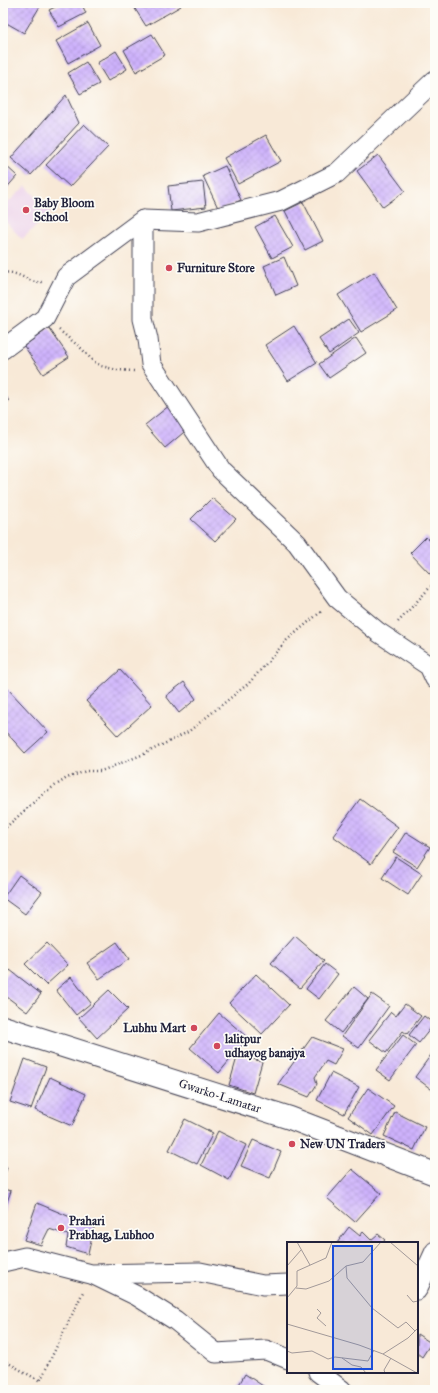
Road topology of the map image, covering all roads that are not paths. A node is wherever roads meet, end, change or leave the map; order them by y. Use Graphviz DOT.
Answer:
graph roads {
  1 [pos="435,80"];
  2 [pos="143,220"];
  3 [pos="3,349"];
  4 [pos="435,680"];
  5 [pos="3,1027"];
  6 [pos="435,1174"];
  7 [pos="435,1251"];
  8 [pos="3,1262"];
  9 [pos="92,1274"];
  10 [pos="287,1284"];
  11 [pos="418,1288"];
  12 [pos="287,1358"];
  13 [pos="319,1373"];
  14 [pos="342,1390"];
  1 -- 2 [label="street"];
  2 -- 3 [label="street"];
  2 -- 4 [label="street"];
  5 -- 6 [label="main road, Gwarko-Lamatar"];
  7 -- 11 [label="street"];
  8 -- 9 [label="street"];
  9 -- 10 [label="street"];
  9 -- 12 [label="street"];
  13 -- 14 [label="street"];
}
